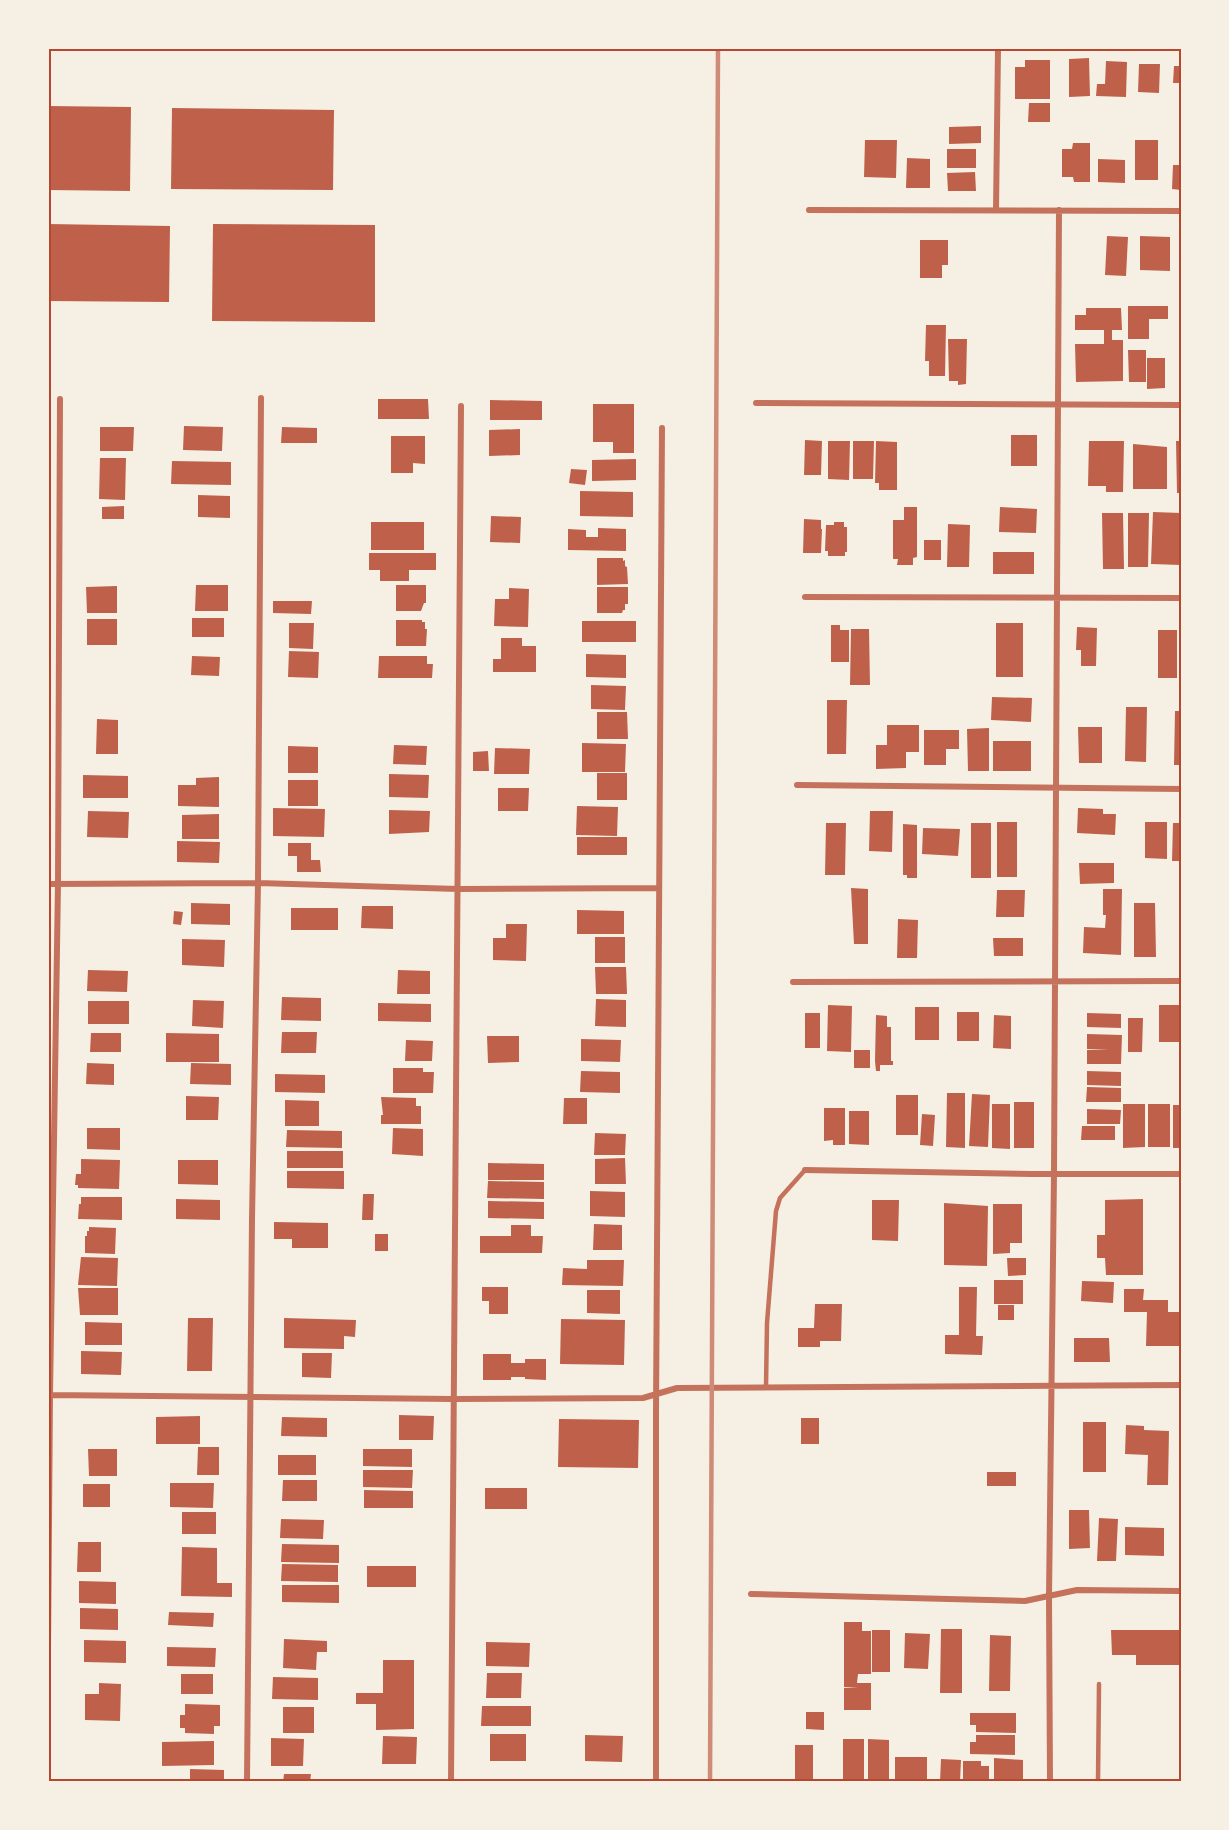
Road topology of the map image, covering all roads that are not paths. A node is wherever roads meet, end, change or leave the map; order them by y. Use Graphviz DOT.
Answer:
graph roads {
  1 [pos="998,48"];
  2 [pos="809,210"];
  3 [pos="996,210"];
  4 [pos="1059,210"];
  5 [pos="1181,211"];
  6 [pos="261,398"];
  7 [pos="60,399"];
  8 [pos="756,403"];
  9 [pos="1058,404"];
  10 [pos="1181,405"];
  11 [pos="461,406"];
  12 [pos="662,428"];
  13 [pos="805,597"];
  14 [pos="1057,597"];
  15 [pos="1181,598"];
  16 [pos="797,785"];
  17 [pos="1055,789"];
  18 [pos="1181,789"];
  19 [pos="258,883"];
  20 [pos="48,884"];
  21 [pos="58,884"];
  22 [pos="658,888"];
  23 [pos="458,889"];
  24 [pos="1054,981"];
  25 [pos="1181,981"];
  26 [pos="793,982"];
  27 [pos="805,1170"];
  28 [pos="1054,1174"];
  29 [pos="1181,1174"];
  30 [pos="1051,1385"];
  31 [pos="1181,1385"];
  32 [pos="766,1387"];
  33 [pos="656,1393"];
  34 [pos="49,1395"];
  35 [pos="252,1396"];
  36 [pos="453,1399"];
  37 [pos="1181,1591"];
  38 [pos="751,1594"];
  39 [pos="1049,1597"];
  40 [pos="48,1649"];
  41 [pos="1099,1684"];
  42 [pos="247,1782"];
  43 [pos="451,1782"];
  44 [pos="656,1782"];
  45 [pos="1050,1782"];
  46 [pos="1098,1782"];
  1 -- 3 [label="street"];
  2 -- 3 [label="street"];
  3 -- 4 [label="street"];
  4 -- 5 [label="street"];
  4 -- 9 [label="street"];
  6 -- 19 [label="street"];
  7 -- 21 [label="street"];
  8 -- 9 [label="street"];
  9 -- 10 [label="street"];
  9 -- 14 [label="street"];
  11 -- 23 [label="street"];
  12 -- 22 [label="street"];
  13 -- 14 [label="street"];
  14 -- 15 [label="street"];
  14 -- 17 [label="street"];
  16 -- 17 [label="street"];
  17 -- 18 [label="street"];
  17 -- 24 [label="street"];
  19 -- 21 [label="street"];
  19 -- 23 [label="street"];
  19 -- 35 [label="street"];
  20 -- 21 [label="street"];
  21 -- 34 [label="street"];
  22 -- 23 [label="street"];
  22 -- 33 [label="street"];
  23 -- 36 [label="street"];
  24 -- 25 [label="street"];
  24 -- 26 [label="street"];
  24 -- 28 [label="street"];
  27 -- 28 [label="street"];
  27 -- 32 [label="lane"];
  28 -- 29 [label="street"];
  28 -- 30 [label="street"];
  30 -- 31 [label="street"];
  30 -- 32 [label="street"];
  30 -- 39 [label="street"];
  32 -- 33 [label="street"];
  33 -- 36 [label="street"];
  33 -- 44 [label="street"];
  34 -- 35 [label="street"];
  34 -- 40 [label="street"];
  35 -- 36 [label="street"];
  35 -- 42 [label="street"];
  36 -- 43 [label="street"];
  37 -- 39 [label="street"];
  38 -- 39 [label="street"];
  39 -- 45 [label="street"];
  41 -- 46 [label="lane"];
}
